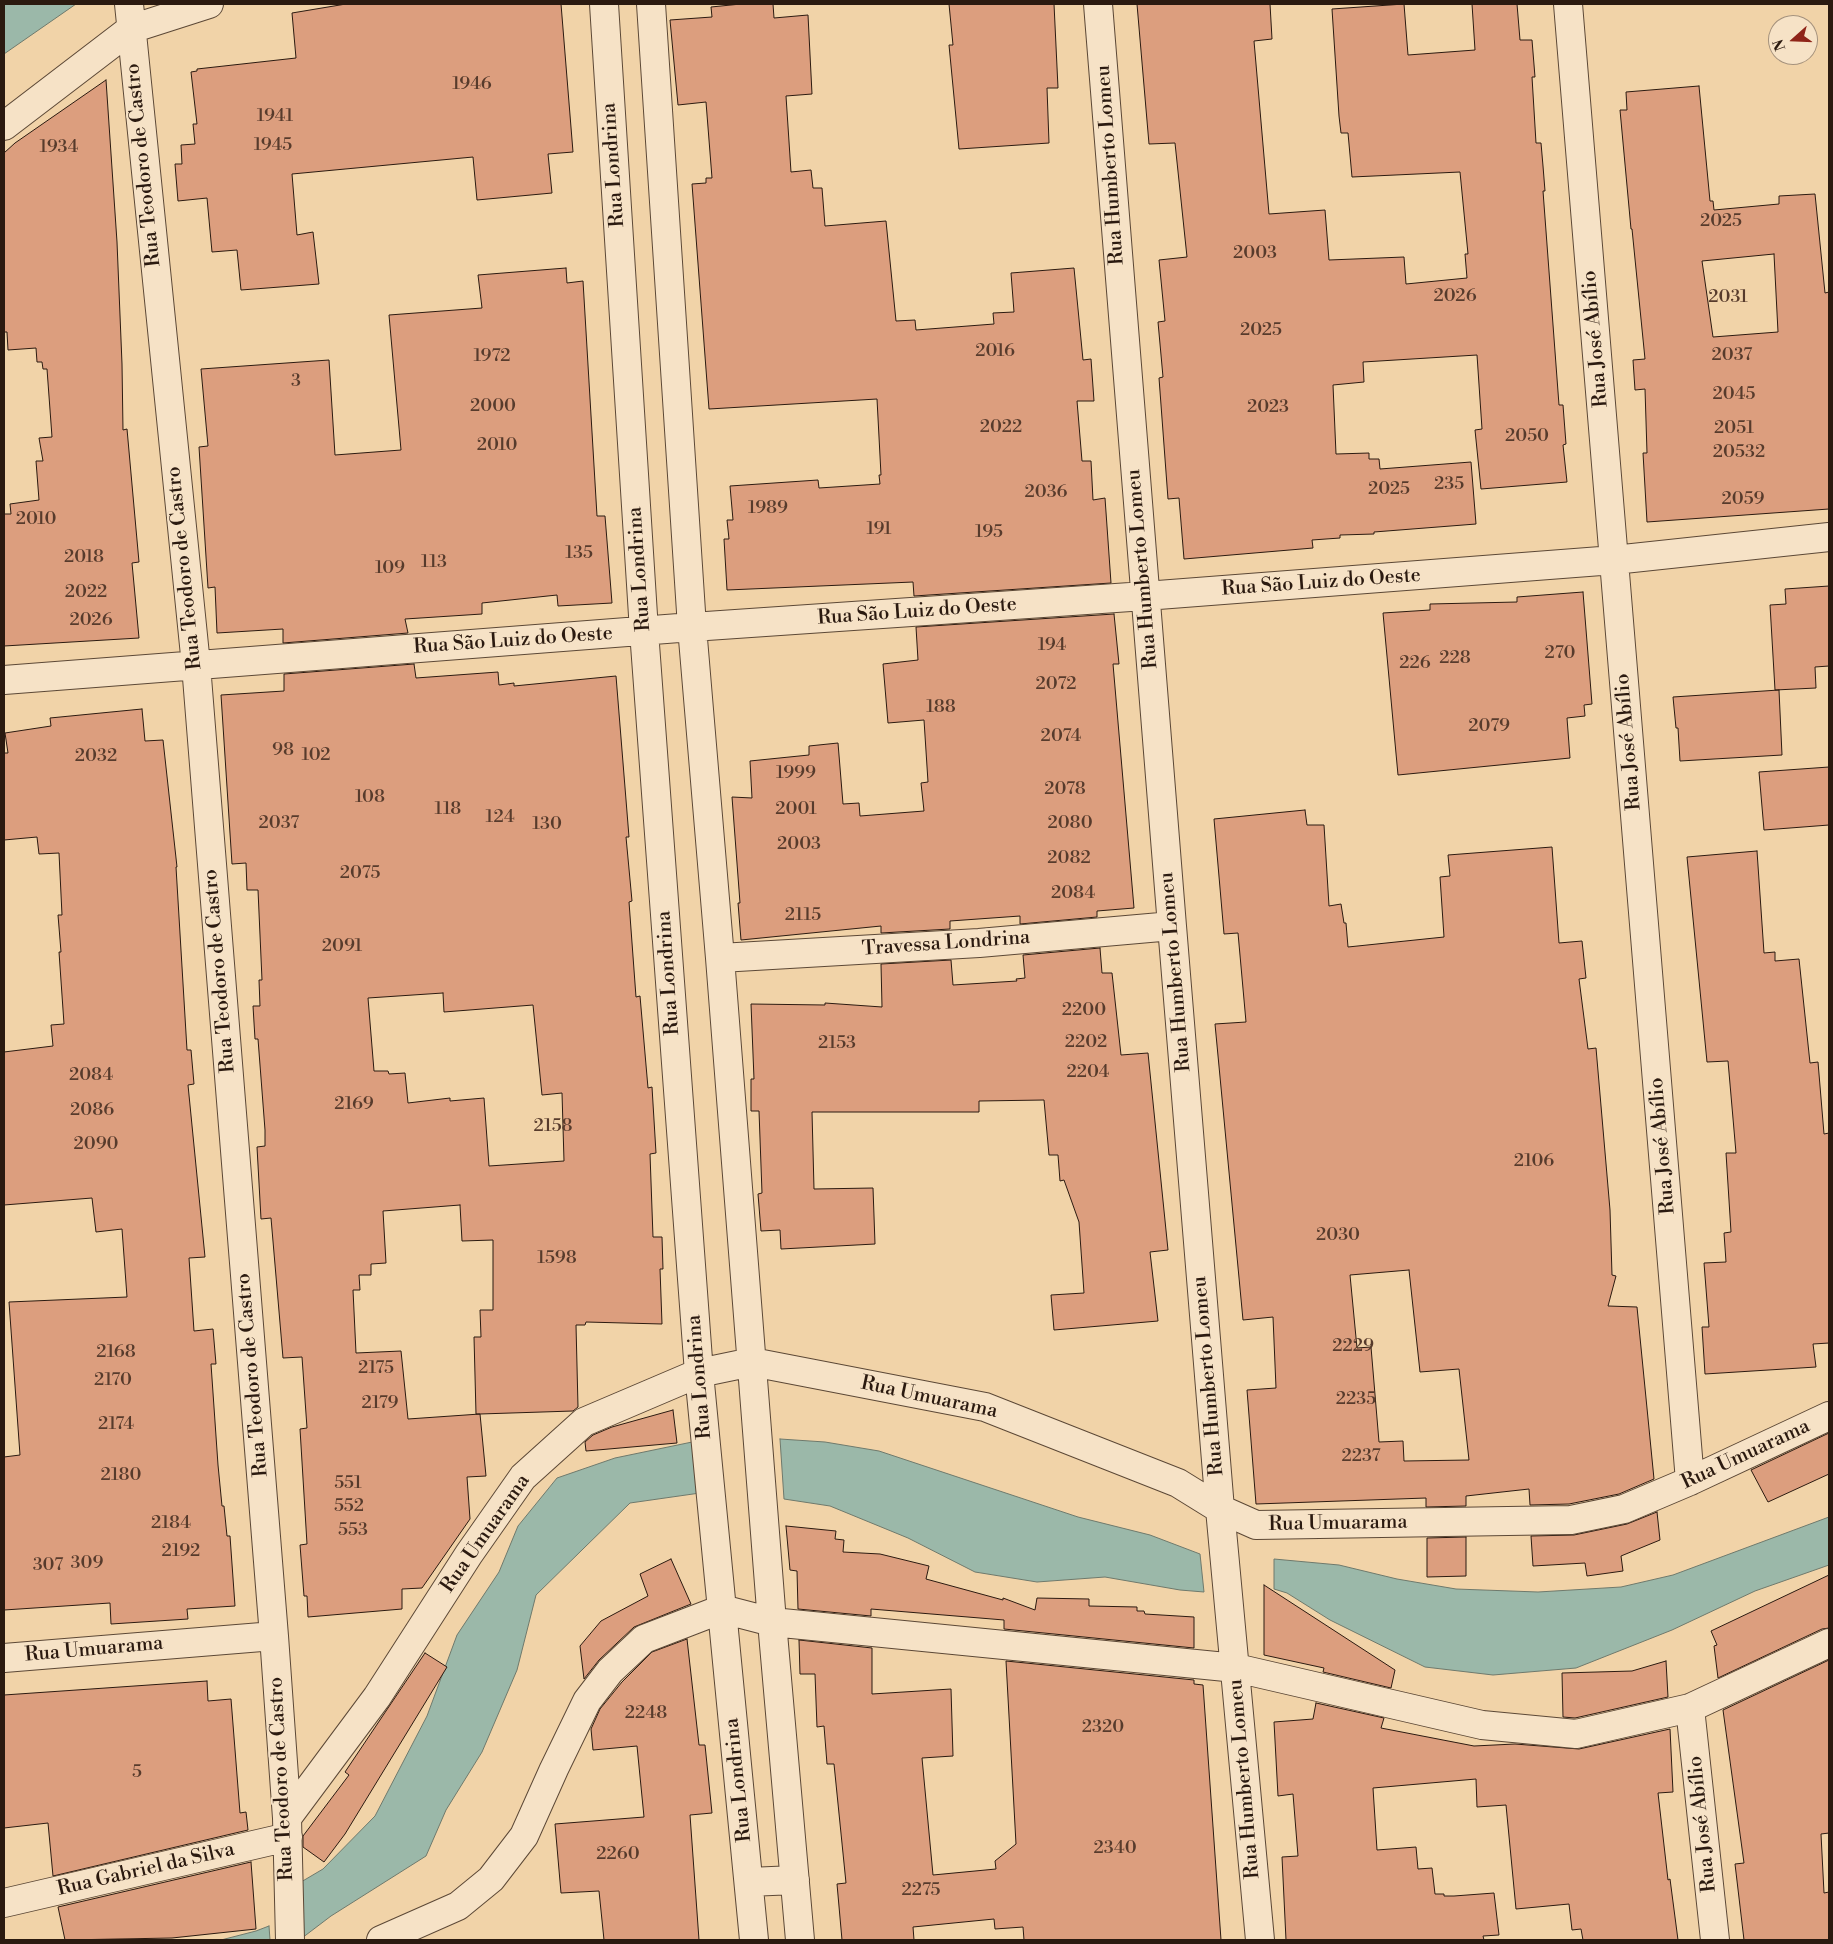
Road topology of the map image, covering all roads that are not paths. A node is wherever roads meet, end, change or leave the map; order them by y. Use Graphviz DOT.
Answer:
graph roads {
  1 [pos="209,4"];
  2 [pos="604,4"];
  3 [pos="651,4"];
  4 [pos="1098,4"];
  5 [pos="1568,4"];
  6 [pos="130,17"];
  7 [pos="4,126"];
  8 [pos="1829,537"];
  9 [pos="1614,560"];
  10 [pos="1145,596"];
  11 [pos="692,627"];
  12 [pos="644,632"];
  13 [pos="196,666"];
  14 [pos="4,680"];
  15 [pos="1172,926"];
  16 [pos="720,958"];
  17 [pos="752,1362"];
  18 [pos="699,1373"];
  19 [pos="1829,1416"];
  20 [pos="1690,1481"];
  21 [pos="1220,1509"];
  22 [pos="722,1609"];
  23 [pos="772,1622"];
  24 [pos="274,1636"];
  25 [pos="1829,1643"];
  26 [pos="4,1658"];
  27 [pos="1236,1668"];
  28 [pos="1690,1708"];
  29 [pos="288,1828"];
  30 [pos="795,1880"];
  31 [pos="748,1882"];
  32 [pos="4,1903"];
  33 [pos="290,1940"];
  34 [pos="381,1940"];
  35 [pos="754,1940"];
  36 [pos="800,1940"];
  37 [pos="1260,1940"];
  38 [pos="1715,1940"];
  1 -- 6 [label="street"];
  2 -- 12 [label="street, Rua Londrina"];
  3 -- 11 [label="street"];
  4 -- 10 [label="street, Rua Humberto Lomeu"];
  5 -- 9 [label="street, Rua José Abílio"];
  6 -- 7 [label="street"];
  6 -- 13 [label="street, Rua Teodoro de Castro"];
  8 -- 9 [label="street, Rua São Luiz do Oeste"];
  9 -- 10 [label="street, Rua São Luiz do Oeste"];
  9 -- 20 [label="street, Rua José Abílio"];
  10 -- 11 [label="street, Rua São Luiz do Oeste"];
  10 -- 15 [label="street, Rua Humberto Lomeu"];
  11 -- 12 [label="street, Rua São Luiz do Oeste"];
  11 -- 16 [label="street"];
  12 -- 13 [label="street, Rua São Luiz do Oeste"];
  12 -- 18 [label="street, Rua Londrina"];
  13 -- 14 [label="street, Rua São Luiz do Oeste"];
  13 -- 24 [label="street, Rua Teodoro de Castro"];
  15 -- 16 [label="street, Travessa Londrina"];
  15 -- 21 [label="street, Rua Humberto Lomeu"];
  16 -- 17 [label="street"];
  17 -- 18 [label="street, Rua Umuarama"];
  17 -- 21 [label="street, Rua Umuarama"];
  17 -- 23 [label="street"];
  18 -- 22 [label="street, Rua Londrina"];
  18 -- 29 [label="street, Rua Umuarama"];
  19 -- 20 [label="street, Rua Umuarama"];
  20 -- 21 [label="street, Rua Umuarama"];
  21 -- 27 [label="street, Rua Humberto Lomeu"];
  22 -- 23 [label="street"];
  22 -- 31 [label="street, Rua Londrina"];
  22 -- 34 [label="street"];
  23 -- 27 [label="street"];
  23 -- 30 [label="street"];
  24 -- 26 [label="street, Rua Umuarama"];
  24 -- 29 [label="street, Rua Teodoro de Castro"];
  25 -- 28 [label="street"];
  27 -- 28 [label="street"];
  27 -- 37 [label="street, Rua Humberto Lomeu"];
  28 -- 38 [label="street, Rua José Abílio"];
  29 -- 32 [label="street, Rua Gabriel da Silva"];
  29 -- 33 [label="street, Rua Teodoro de Castro"];
  30 -- 31 [label="street"];
  30 -- 36 [label="street"];
  31 -- 35 [label="street, Rua Londrina"];
}
